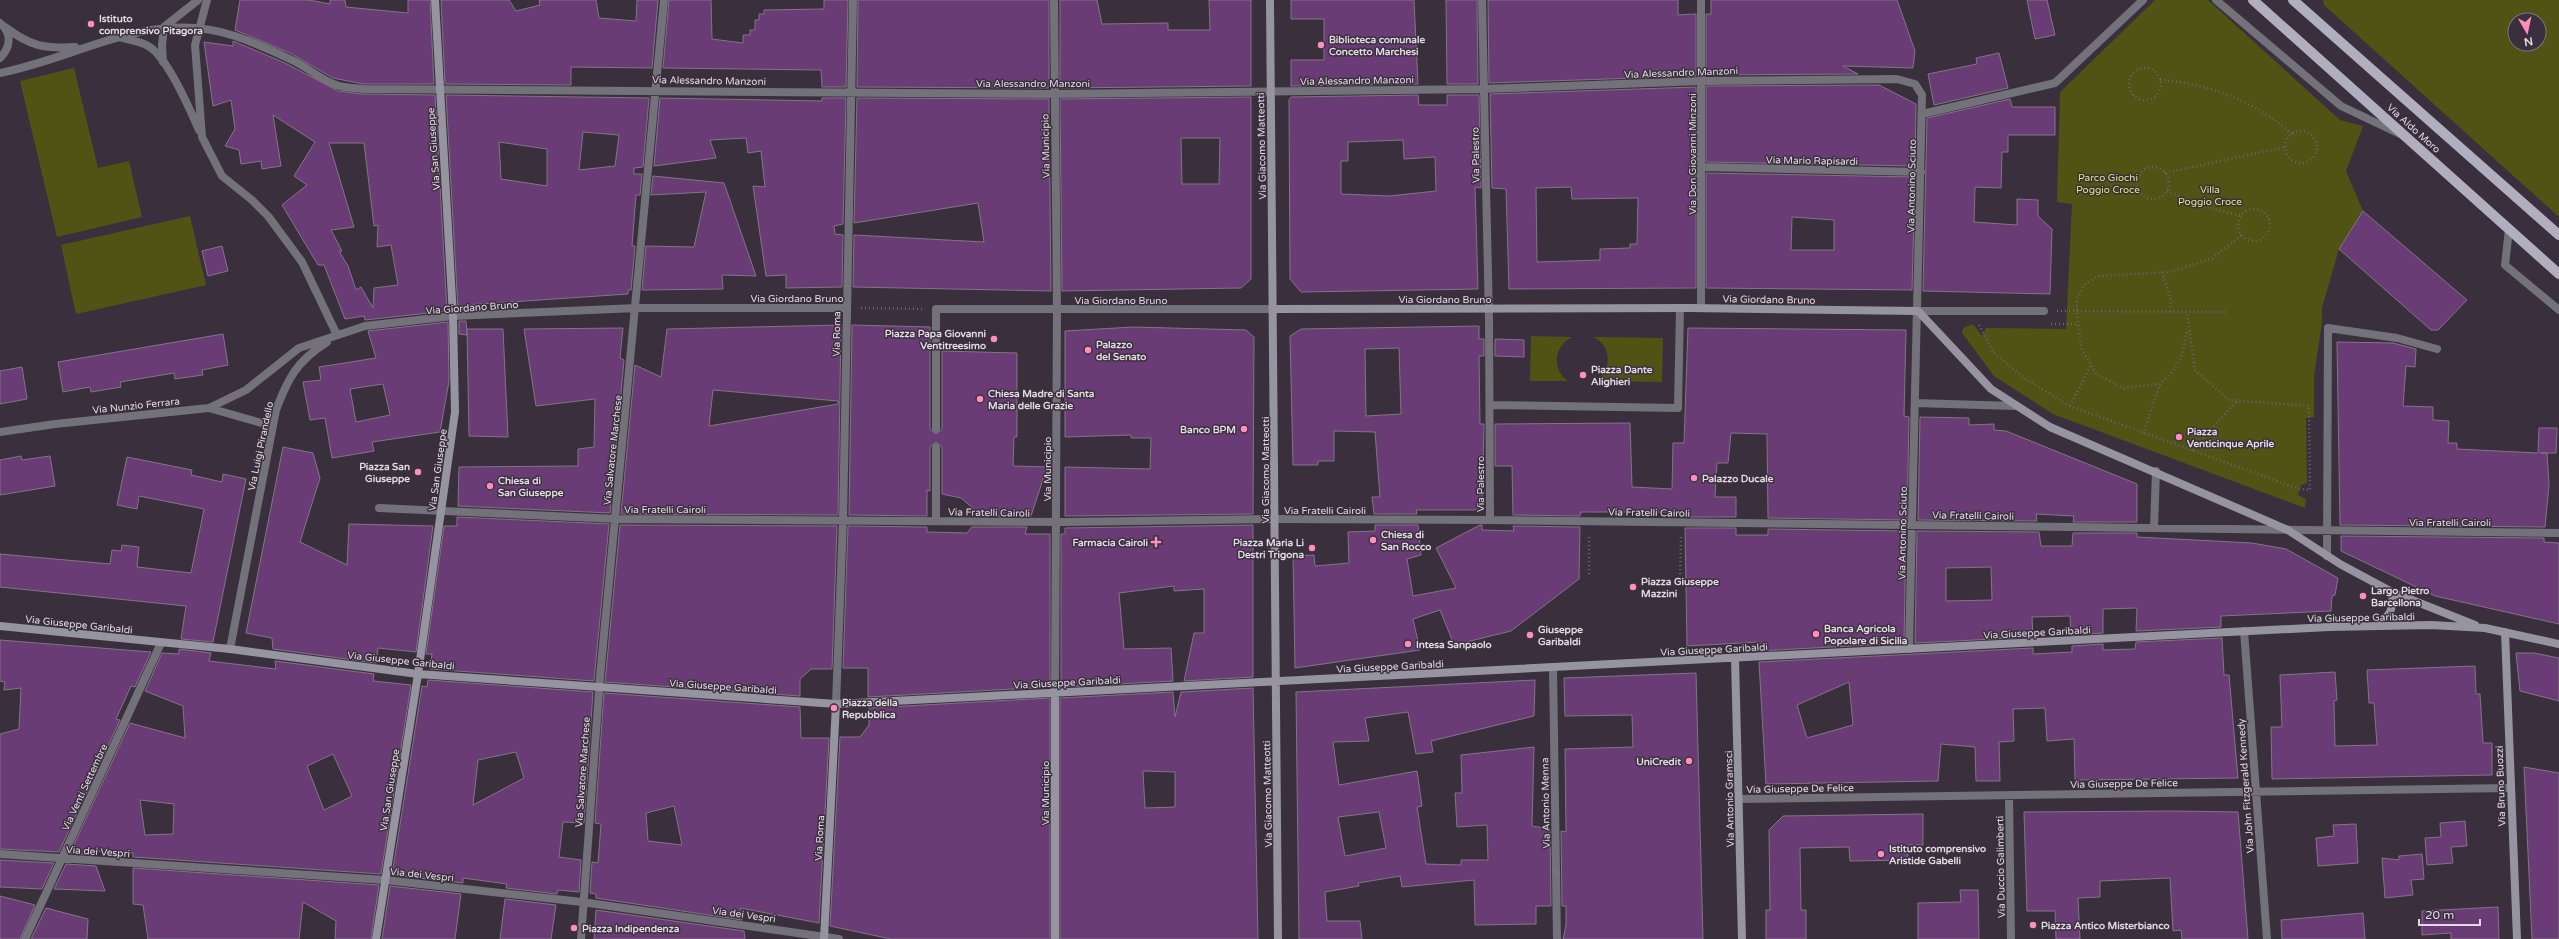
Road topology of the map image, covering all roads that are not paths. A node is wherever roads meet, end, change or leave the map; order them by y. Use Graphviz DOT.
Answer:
graph roads {
  1 [pos="198,0"];
  2 [pos="207,0"];
  3 [pos="435,0"];
  4 [pos="664,0"];
  5 [pos="853,0"];
  6 [pos="1054,0"];
  7 [pos="1270,0"];
  8 [pos="1482,0"];
  9 [pos="1701,0"];
  10 [pos="2143,0"];
  11 [pos="2216,0"];
  12 [pos="2253,0"];
  13 [pos="2293,0"];
  14 [pos="2302,0"];
  15 [pos="2309,14"];
  16 [pos="2,25"];
  17 [pos="164,27"];
  18 [pos="200,28"];
  19 [pos="118,37"];
  20 [pos="84,46"];
  21 [pos="0,58"];
  22 [pos="163,62"];
  23 [pos="0,73"];
  24 [pos="1702,81"];
  25 [pos="1915,84"];
  26 [pos="1483,89"];
  27 [pos="657,90"];
  28 [pos="439,91"];
  29 [pos="1270,91"];
  30 [pos="852,92"];
  31 [pos="1054,94"];
  32 [pos="1922,114"];
  33 [pos="202,137"];
  34 [pos="2407,138"];
  35 [pos="1702,167"];
  36 [pos="1921,172"];
  37 [pos="2509,229"];
  38 [pos="2559,235"];
  39 [pos="2559,274"];
  40 [pos="637,308"];
  41 [pos="846,308"];
  42 [pos="1680,308"];
  43 [pos="1701,308"];
  44 [pos="1274,309"];
  45 [pos="1489,309"];
  46 [pos="1057,310"];
  47 [pos="2559,310"];
  48 [pos="1918,311"];
  49 [pos="2044,311"];
  50 [pos="453,316"];
  51 [pos="337,335"];
  52 [pos="2437,349"];
  53 [pos="1915,403"];
  54 [pos="1490,405"];
  55 [pos="2015,406"];
  56 [pos="209,408"];
  57 [pos="272,426"];
  58 [pos="936,429"];
  59 [pos="0,432"];
  60 [pos="936,446"];
  61 [pos="2156,471"];
  62 [pos="380,508"];
  63 [pos="441,512"];
  64 [pos="616,519"];
  65 [pos="1275,519"];
  66 [pos="843,520"];
  67 [pos="1490,520"];
  68 [pos="936,521"];
  69 [pos="1056,522"];
  70 [pos="1912,524"];
  71 [pos="2154,528"];
  72 [pos="2288,530"];
  73 [pos="2327,530"];
  74 [pos="2559,533"];
  75 [pos="2327,556"];
  76 [pos="2392,592"];
  77 [pos="0,626"];
  78 [pos="2375,627"];
  79 [pos="2485,628"];
  80 [pos="2244,631"];
  81 [pos="2505,632"];
  82 [pos="161,643"];
  83 [pos="2559,644"];
  84 [pos="230,649"];
  85 [pos="1909,649"];
  86 [pos="1735,658"];
  87 [pos="1553,667"];
  88 [pos="418,674"];
  89 [pos="1275,682"];
  90 [pos="599,687"];
  91 [pos="1055,693"];
  92 [pos="836,704"];
  93 [pos="2510,788"];
  94 [pos="2256,792"];
  95 [pos="2009,795"];
  96 [pos="1739,799"];
  97 [pos="0,854"];
  98 [pos="61,859"];
  99 [pos="385,880"];
  100 [pos="582,902"];
  101 [pos="824,937"];
  102 [pos="25,939"];
  103 [pos="376,939"];
  104 [pos="581,939"];
  105 [pos="839,939"];
  106 [pos="1055,939"];
  107 [pos="1278,939"];
  108 [pos="1556,939"];
  109 [pos="1742,939"];
  110 [pos="2011,939"];
  111 [pos="2267,939"];
  112 [pos="2517,939"];
  1 -- 17 [label="street"];
  2 -- 18 [label="street"];
  3 -- 28 [label="main road, Via San Giuseppe"];
  4 -- 27 [label="street, Via Salvatore Marchese"];
  5 -- 30 [label="street, Via Roma"];
  6 -- 31 [label="street, Via Municipio"];
  7 -- 29 [label="main road, Via Giacomo Matteotti"];
  8 -- 26 [label="street, Via Palestro"];
  9 -- 24 [label="street, Via Don Giovanni Minzoni"];
  10 -- 32 [label="street"];
  11 -- 34 [label="street"];
  12 -- 34 [label="main road, Via Aldo Moro"];
  13 -- 15 [label="main road, Via Aldo Moro"];
  14 -- 15 [label="street"];
  15 -- 38 [label="main road, Via Aldo Moro"];
  16 -- 20 [label="street"];
  16 -- 21 [label="street"];
  17 -- 18 [label="street, Via Alessandro Manzoni"];
  17 -- 19 [label="street"];
  17 -- 22 [label="street"];
  18 -- 28 [label="street, Via Alessandro Manzoni"];
  18 -- 33 [label="street"];
  19 -- 20 [label="street"];
  19 -- 22 [label="street"];
  20 -- 23 [label="street"];
  22 -- 33 [label="street"];
  24 -- 25 [label="street, Via Alessandro Manzoni"];
  24 -- 26 [label="street, Via Alessandro Manzoni"];
  24 -- 35 [label="street, Via Don Giovanni Minzoni"];
  25 -- 32 [label="street, Via Antonino Sciuto"];
  26 -- 29 [label="street, Via Alessandro Manzoni"];
  26 -- 45 [label="street, Via Palestro"];
  27 -- 28 [label="street, Via Alessandro Manzoni"];
  27 -- 30 [label="street, Via Alessandro Manzoni"];
  27 -- 40 [label="street, Via Salvatore Marchese"];
  28 -- 50 [label="main road, Via San Giuseppe"];
  29 -- 31 [label="street, Via Alessandro Manzoni"];
  29 -- 44 [label="main road, Via Giacomo Matteotti"];
  30 -- 31 [label="street, Via Alessandro Manzoni"];
  30 -- 41 [label="street, Via Roma"];
  31 -- 46 [label="street, Via Municipio"];
  32 -- 36 [label="street, Via Antonino Sciuto"];
  33 -- 51 [label="street"];
  34 -- 37 [label="main road, Via Aldo Moro"];
  35 -- 36 [label="street, Via Mario Rapisardi"];
  35 -- 43 [label="street, Via Don Giovanni Minzoni"];
  36 -- 48 [label="street, Via Antonino Sciuto"];
  37 -- 39 [label="main road, Via Aldo Moro"];
  37 -- 47 [label="street"];
  40 -- 41 [label="street, Via Giordano Bruno"];
  40 -- 50 [label="street, Via Giordano Bruno"];
  40 -- 64 [label="street, Via Salvatore Marchese"];
  41 -- 66 [label="street, Via Roma"];
  42 -- 43 [label="main road, Via Giordano Bruno"];
  42 -- 45 [label="main road, Via Giordano Bruno"];
  42 -- 54 [label="street"];
  43 -- 48 [label="main road, Via Giordano Bruno"];
  44 -- 45 [label="main road, Via Giordano Bruno"];
  44 -- 46 [label="street, Via Giordano Bruno"];
  44 -- 65 [label="main road, Via Giacomo Matteotti"];
  45 -- 54 [label="street, Via Palestro"];
  46 -- 58 [label="street, Via Giordano Bruno"];
  46 -- 69 [label="street, Via Municipio"];
  48 -- 49 [label="street"];
  48 -- 53 [label="street, Via Antonino Sciuto"];
  48 -- 55 [label="main road"];
  50 -- 51 [label="street, Via Giordano Bruno"];
  50 -- 63 [label="main road, Via San Giuseppe"];
  51 -- 56 [label="street, Via Giordano Bruno"];
  51 -- 57 [label="street, Via Luigi Pirandello"];
  52 -- 73 [label="street"];
  53 -- 55 [label="street"];
  53 -- 70 [label="street, Via Antonino Sciuto"];
  54 -- 67 [label="street, Via Palestro"];
  55 -- 61 [label="main road"];
  56 -- 57 [label="street, Via Nunzio Ferrara"];
  56 -- 59 [label="street, Via Nunzio Ferrara"];
  57 -- 84 [label="street, Via Luigi Pirandello"];
  60 -- 68 [label="street"];
  61 -- 71 [label="street"];
  61 -- 72 [label="main road"];
  62 -- 63 [label="street, Via Fratelli Cairoli"];
  63 -- 64 [label="street, Via Fratelli Cairoli"];
  63 -- 88 [label="main road, Via San Giuseppe"];
  64 -- 66 [label="street, Via Fratelli Cairoli"];
  64 -- 90 [label="street, Via Salvatore Marchese"];
  65 -- 67 [label="street, Via Fratelli Cairoli"];
  65 -- 69 [label="street, Via Fratelli Cairoli"];
  65 -- 89 [label="main road, Via Giacomo Matteotti"];
  66 -- 68 [label="street, Via Fratelli Cairoli"];
  66 -- 92 [label="street, Via Roma"];
  67 -- 70 [label="street, Via Fratelli Cairoli"];
  68 -- 69 [label="street, Via Fratelli Cairoli"];
  69 -- 91 [label="street, Via Municipio"];
  70 -- 71 [label="street, Via Fratelli Cairoli"];
  70 -- 85 [label="street, Via Antonino Sciuto"];
  71 -- 72 [label="street, Via Fratelli Cairoli"];
  72 -- 73 [label="street, Via Fratelli Cairoli"];
  72 -- 75 [label="main road"];
  73 -- 74 [label="street, Via Fratelli Cairoli"];
  73 -- 75 [label="street"];
  75 -- 76 [label="main road"];
  76 -- 78 [label="main road"];
  76 -- 79 [label="main road"];
  77 -- 82 [label="main road, Via Giuseppe Garibaldi"];
  78 -- 79 [label="main road, Via Giuseppe Garibaldi"];
  78 -- 80 [label="main road, Via Giuseppe Garibaldi"];
  79 -- 81 [label="main road, Via Giuseppe Garibaldi"];
  80 -- 85 [label="main road, Via Giuseppe Garibaldi"];
  80 -- 94 [label="street, Via John Fitzgerald Kennedy"];
  81 -- 83 [label="main road, Via Giuseppe Garibaldi"];
  81 -- 93 [label="main road, Via Bruno Buozzi"];
  82 -- 84 [label="main road, Via Giuseppe Garibaldi"];
  82 -- 98 [label="street, Via Venti Settembre"];
  84 -- 88 [label="main road, Via Giuseppe Garibaldi"];
  85 -- 86 [label="main road, Via Giuseppe Garibaldi"];
  86 -- 87 [label="main road, Via Giuseppe Garibaldi"];
  86 -- 96 [label="main road, Via Antonio Gramsci"];
  87 -- 89 [label="main road, Via Giuseppe Garibaldi"];
  87 -- 108 [label="street, Via Antonio Menna"];
  88 -- 90 [label="main road, Via Giuseppe Garibaldi"];
  88 -- 99 [label="main road, Via San Giuseppe"];
  89 -- 91 [label="main road, Via Giuseppe Garibaldi"];
  89 -- 107 [label="main road, Via Giacomo Matteotti"];
  90 -- 92 [label="main road, Via Giuseppe Garibaldi"];
  90 -- 100 [label="street, Via Salvatore Marchese"];
  91 -- 92 [label="main road, Via Giuseppe Garibaldi"];
  91 -- 106 [label="main road, Via Municipio"];
  92 -- 101 [label="main road, Via Roma"];
  93 -- 94 [label="street, Via Giuseppe De Felice"];
  93 -- 112 [label="main road, Via Bruno Buozzi"];
  94 -- 95 [label="street, Via Giuseppe De Felice"];
  94 -- 111 [label="street, Via John Fitzgerald Kennedy"];
  95 -- 96 [label="street, Via Giuseppe De Felice"];
  95 -- 110 [label="street, Via Duccio Galimberti"];
  96 -- 109 [label="main road, Via Antonio Gramsci"];
  97 -- 98 [label="street, Via dei Vespri"];
  98 -- 99 [label="street, Via dei Vespri"];
  98 -- 102 [label="street, Via Venti Settembre"];
  99 -- 100 [label="street, Via dei Vespri"];
  99 -- 103 [label="main road, Via San Giuseppe"];
  100 -- 101 [label="street, Via dei Vespri"];
  100 -- 104 [label="street, Via Salvatore Marchese"];
  101 -- 105 [label="street, Via dei Vespri"];
}
